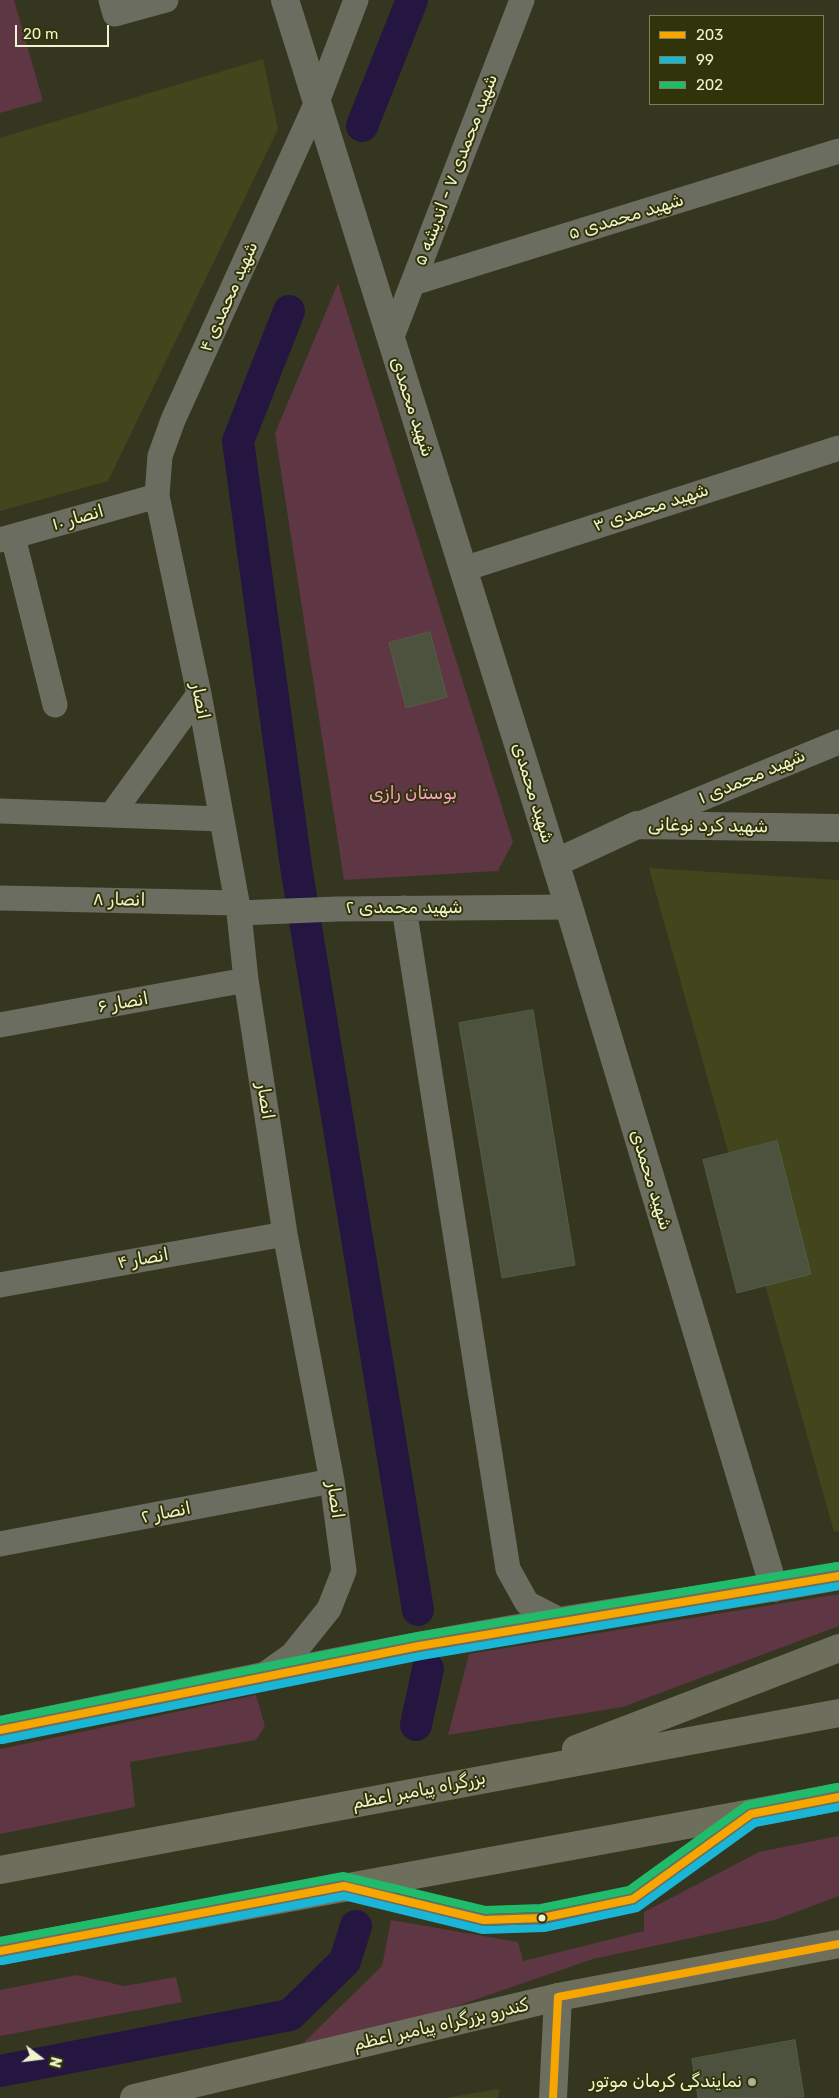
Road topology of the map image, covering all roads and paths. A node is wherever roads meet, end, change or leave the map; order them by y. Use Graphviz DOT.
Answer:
graph roads {
  1 [pos="166,0"];
  2 [pos="285,0"];
  3 [pos="356,0"];
  4 [pos="522,0"];
  5 [pos="113,7"];
  6 [pos="317,102"];
  7 [pos="839,151"];
  8 [pos="413,283"];
  9 [pos="391,339"];
  10 [pos="839,448"];
  11 [pos="157,496"];
  12 [pos="6,539"];
  13 [pos="464,568"];
  14 [pos="199,694"];
  15 [pos="55,705"];
  16 [pos="839,742"];
  17 [pos="0,811"];
  18 [pos="112,814"];
  19 [pos="222,819"];
  20 [pos="637,825"];
  21 [pos="839,828"];
  22 [pos="555,863"];
  23 [pos="0,898"];
  24 [pos="569,907"];
  25 [pos="238,908"];
  26 [pos="404,908"];
  27 [pos="246,980"];
  28 [pos="0,1025"];
  29 [pos="285,1234"];
  30 [pos="0,1285"];
  31 [pos="332,1481"];
  32 [pos="0,1544"];
  33 [pos="839,1576"];
  34 [pos="774,1588"];
  35 [pos="560,1620"];
  36 [pos="839,1648"];
  37 [pos="261,1677"];
  38 [pos="839,1714"];
  39 [pos="0,1730"];
  40 [pos="512,1773"];
  41 [pos="839,1797"];
  42 [pos="751,1814"];
  43 [pos="0,1870"];
  44 [pos="344,1886"];
  45 [pos="839,1929"];
  46 [pos="839,1944"];
  47 [pos="0,1951"];
  48 [pos="780,1955"];
  49 [pos="558,1997"];
  50 [pos="144,2097"];
  51 [pos="553,2098"];
  1 -- 5 [label="street"];
  2 -- 6 [label="street, شهید محمدی"];
  3 -- 6 [label="street, شهید محمدی ۴"];
  4 -- 8 [label="street, شهید محمدی ۷ - اندیشه ۵"];
  6 -- 9 [label="street, شهید محمدی"];
  6 -- 11 [label="street, شهید محمدی ۴"];
  7 -- 8 [label="street, شهید محمدی ۵"];
  8 -- 9 [label="street, شهید محمدی ۷ - اندیشه ۵"];
  9 -- 13 [label="street, شهید محمدی"];
  10 -- 13 [label="street, شهید محمدی ۳"];
  11 -- 12 [label="street, انصار ۱۰"];
  11 -- 14 [label="street, انصار"];
  12 -- 15 [label="street"];
  13 -- 22 [label="street, شهید محمدی"];
  14 -- 18 [label="street"];
  14 -- 19 [label="street, انصار"];
  16 -- 20 [label="street, شهید محمدی ۱"];
  17 -- 18 [label="street"];
  18 -- 19 [label="street"];
  19 -- 25 [label="street, انصار"];
  20 -- 21 [label="street, شهید کرد نوغانی"];
  20 -- 22 [label="street, شهید کرد نوغانی"];
  22 -- 24 [label="street, شهید محمدی"];
  23 -- 25 [label="street, انصار ۸"];
  24 -- 26 [label="street, شهید محمدی ۲"];
  24 -- 34 [label="street, شهید محمدی"];
  25 -- 26 [label="street, شهید محمدی ۲"];
  25 -- 27 [label="street, انصار"];
  26 -- 35 [label="street"];
  27 -- 28 [label="street, انصار ۶"];
  27 -- 29 [label="street, انصار"];
  29 -- 30 [label="street, انصار ۴"];
  29 -- 31 [label="street, انصار"];
  31 -- 32 [label="street, انصار ۲"];
  31 -- 37 [label="street, انصار"];
  33 -- 34 [label="highway"];
  34 -- 35 [label="highway"];
  35 -- 37 [label="highway"];
  36 -- 40 [label="highway"];
  37 -- 39 [label="highway"];
  38 -- 40 [label="highway, بزرگراه پیامبر اعظم"];
  40 -- 43 [label="highway, بزرگراه پیامبر اعظم"];
  41 -- 42 [label="highway"];
  42 -- 44 [label="highway"];
  42 -- 44 [label="lane"];
  44 -- 47 [label="highway"];
  45 -- 48 [label="highway"];
  46 -- 48 [label="highway, کندرو بزرگراه پیامبر اعظم"];
  48 -- 49 [label="highway, کندرو بزرگراه پیامبر اعظم"];
  49 -- 50 [label="highway, کندرو بزرگراه پیامبر اعظم"];
  49 -- 51 [label="main road"];
}
